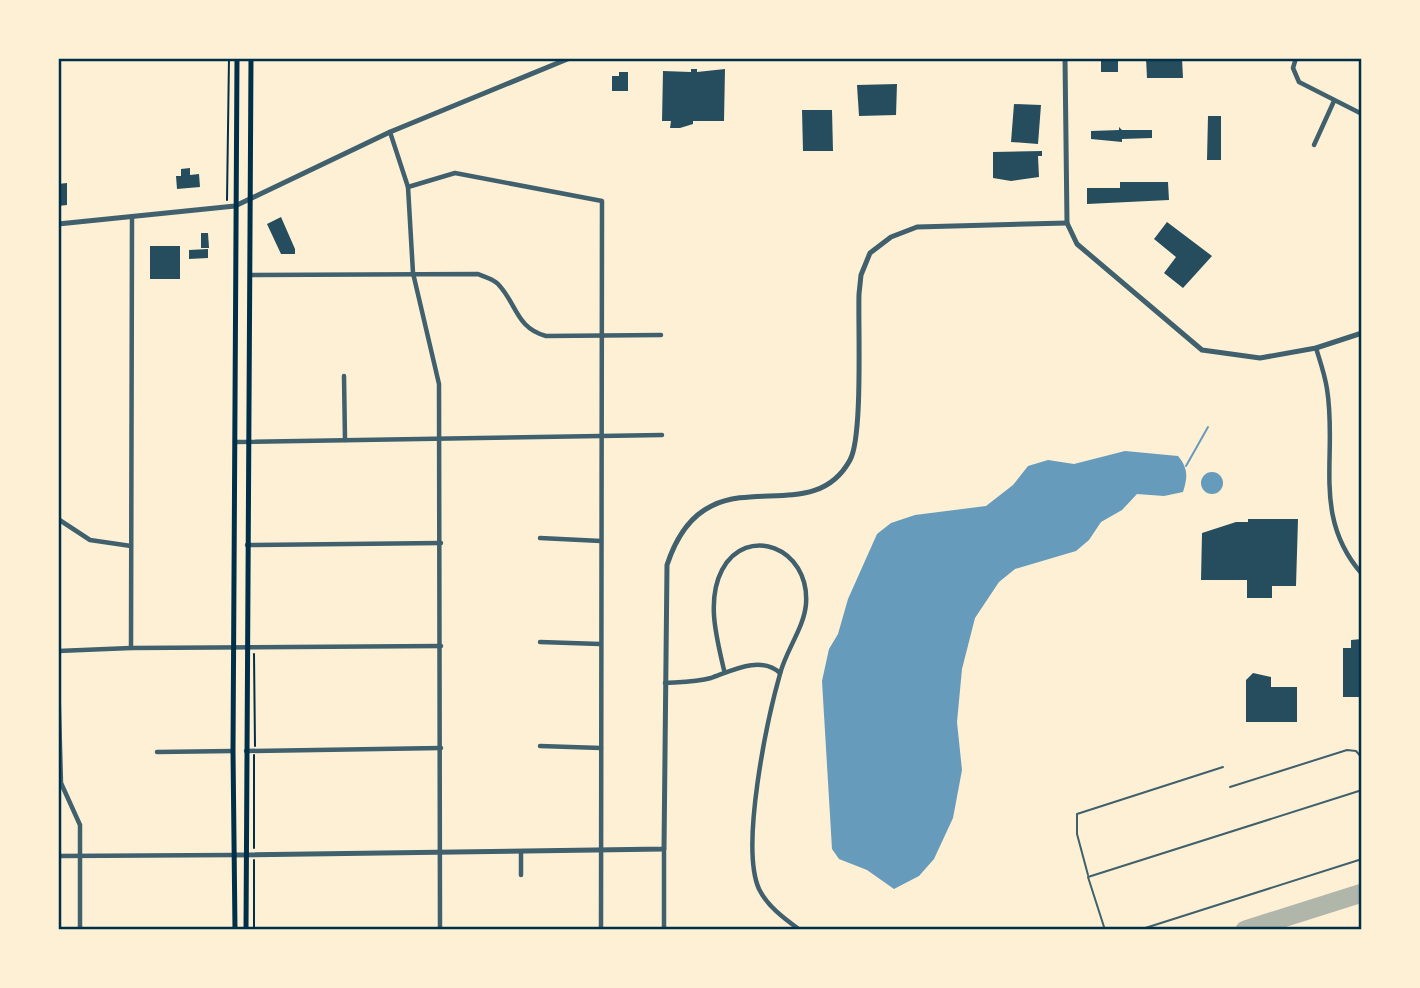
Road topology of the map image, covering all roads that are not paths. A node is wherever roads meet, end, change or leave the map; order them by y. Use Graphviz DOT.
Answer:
graph roads {
  1 [pos="237,58"];
  2 [pos="251,58"];
  3 [pos="570,58"];
  4 [pos="1065,58"];
  5 [pos="1296,58"];
  6 [pos="1334,101"];
  7 [pos="1362,114"];
  8 [pos="390,132"];
  9 [pos="1314,145"];
  10 [pos="408,187"];
  11 [pos="249,199"];
  12 [pos="235,206"];
  13 [pos="132,218"];
  14 [pos="1067,223"];
  15 [pos="58,224"];
  16 [pos="413,273"];
  17 [pos="249,275"];
  18 [pos="1362,333"];
  19 [pos="661,335"];
  20 [pos="601,337"];
  21 [pos="1316,348"];
  22 [pos="344,376"];
  23 [pos="662,435"];
  24 [pos="601,437"];
  25 [pos="441,438"];
  26 [pos="345,440"];
  27 [pos="234,442"];
  28 [pos="247,442"];
  29 [pos="58,519"];
  30 [pos="540,538"];
  31 [pos="601,541"];
  32 [pos="441,543"];
  33 [pos="131,545"];
  34 [pos="247,545"];
  35 [pos="1362,574"];
  36 [pos="540,642"];
  37 [pos="600,644"];
  38 [pos="441,646"];
  39 [pos="246,647"];
  40 [pos="131,648"];
  41 [pos="235,648"];
  42 [pos="58,651"];
  43 [pos="724,670"];
  44 [pos="780,673"];
  45 [pos="58,676"];
  46 [pos="665,683"];
  47 [pos="540,746"];
  48 [pos="441,748"];
  49 [pos="601,748"];
  50 [pos="233,751"];
  51 [pos="245,751"];
  52 [pos="158,752"];
  53 [pos="58,753"];
  54 [pos="1362,758"];
  55 [pos="1223,767"];
  56 [pos="1230,787"];
  57 [pos="1362,790"];
  58 [pos="664,849"];
  59 [pos="601,851"];
  60 [pos="442,852"];
  61 [pos="521,852"];
  62 [pos="234,855"];
  63 [pos="247,855"];
  64 [pos="58,856"];
  65 [pos="79,856"];
  66 [pos="1362,859"];
  67 [pos="521,875"];
  68 [pos="1088,877"];
  69 [pos="80,930"];
  70 [pos="235,930"];
  71 [pos="246,930"];
  72 [pos="440,930"];
  73 [pos="601,930"];
  74 [pos="664,930"];
  75 [pos="800,930"];
  76 [pos="1105,930"];
  77 [pos="1139,930"];
  1 -- 12 [label="main road"];
  2 -- 11 [label="main road"];
  3 -- 8 [label="street"];
  4 -- 14 [label="street"];
  5 -- 6 [label="street"];
  6 -- 7 [label="street"];
  6 -- 9 [label="street"];
  8 -- 10 [label="street"];
  8 -- 11 [label="street"];
  10 -- 16 [label="street"];
  10 -- 20 [label="street"];
  11 -- 12 [label="street"];
  11 -- 17 [label="main road"];
  12 -- 13 [label="street"];
  12 -- 27 [label="main road"];
  13 -- 15 [label="street"];
  13 -- 33 [label="street"];
  14 -- 21 [label="street"];
  14 -- 46 [label="street"];
  16 -- 17 [label="street"];
  16 -- 20 [label="street"];
  16 -- 25 [label="street"];
  17 -- 28 [label="main road"];
  18 -- 21 [label="street"];
  19 -- 20 [label="street"];
  20 -- 24 [label="street"];
  21 -- 35 [label="street"];
  22 -- 26 [label="street"];
  23 -- 24 [label="street"];
  24 -- 25 [label="street"];
  24 -- 31 [label="street"];
  25 -- 26 [label="street"];
  25 -- 32 [label="street"];
  26 -- 28 [label="street"];
  27 -- 28 [label="street"];
  27 -- 41 [label="main road"];
  28 -- 34 [label="main road"];
  29 -- 33 [label="street"];
  30 -- 31 [label="street"];
  31 -- 37 [label="street"];
  32 -- 34 [label="street"];
  32 -- 38 [label="street"];
  33 -- 40 [label="street"];
  34 -- 39 [label="main road"];
  36 -- 37 [label="street"];
  37 -- 49 [label="street"];
  38 -- 39 [label="street"];
  38 -- 48 [label="street"];
  39 -- 41 [label="street"];
  39 -- 51 [label="main road"];
  40 -- 41 [label="street"];
  40 -- 42 [label="street"];
  41 -- 50 [label="main road"];
  43 -- 44 [label="street"];
  43 -- 44 [label="street"];
  43 -- 46 [label="street"];
  44 -- 75 [label="street"];
  45 -- 53 [label="street"];
  46 -- 58 [label="street"];
  47 -- 49 [label="street"];
  48 -- 51 [label="street"];
  48 -- 60 [label="street"];
  49 -- 59 [label="street"];
  50 -- 52 [label="street"];
  50 -- 62 [label="main road"];
  51 -- 63 [label="main road"];
  53 -- 65 [label="street"];
  54 -- 56 [label="lane"];
  55 -- 68 [label="lane"];
  57 -- 68 [label="lane"];
  58 -- 59 [label="street"];
  58 -- 74 [label="street"];
  59 -- 61 [label="street"];
  59 -- 73 [label="street"];
  60 -- 61 [label="street"];
  60 -- 63 [label="street"];
  60 -- 72 [label="street"];
  61 -- 67 [label="street"];
  62 -- 63 [label="street"];
  62 -- 65 [label="street"];
  62 -- 70 [label="main road"];
  63 -- 71 [label="main road"];
  64 -- 65 [label="street"];
  65 -- 69 [label="street"];
  66 -- 77 [label="lane"];
  68 -- 76 [label="lane"];
}
